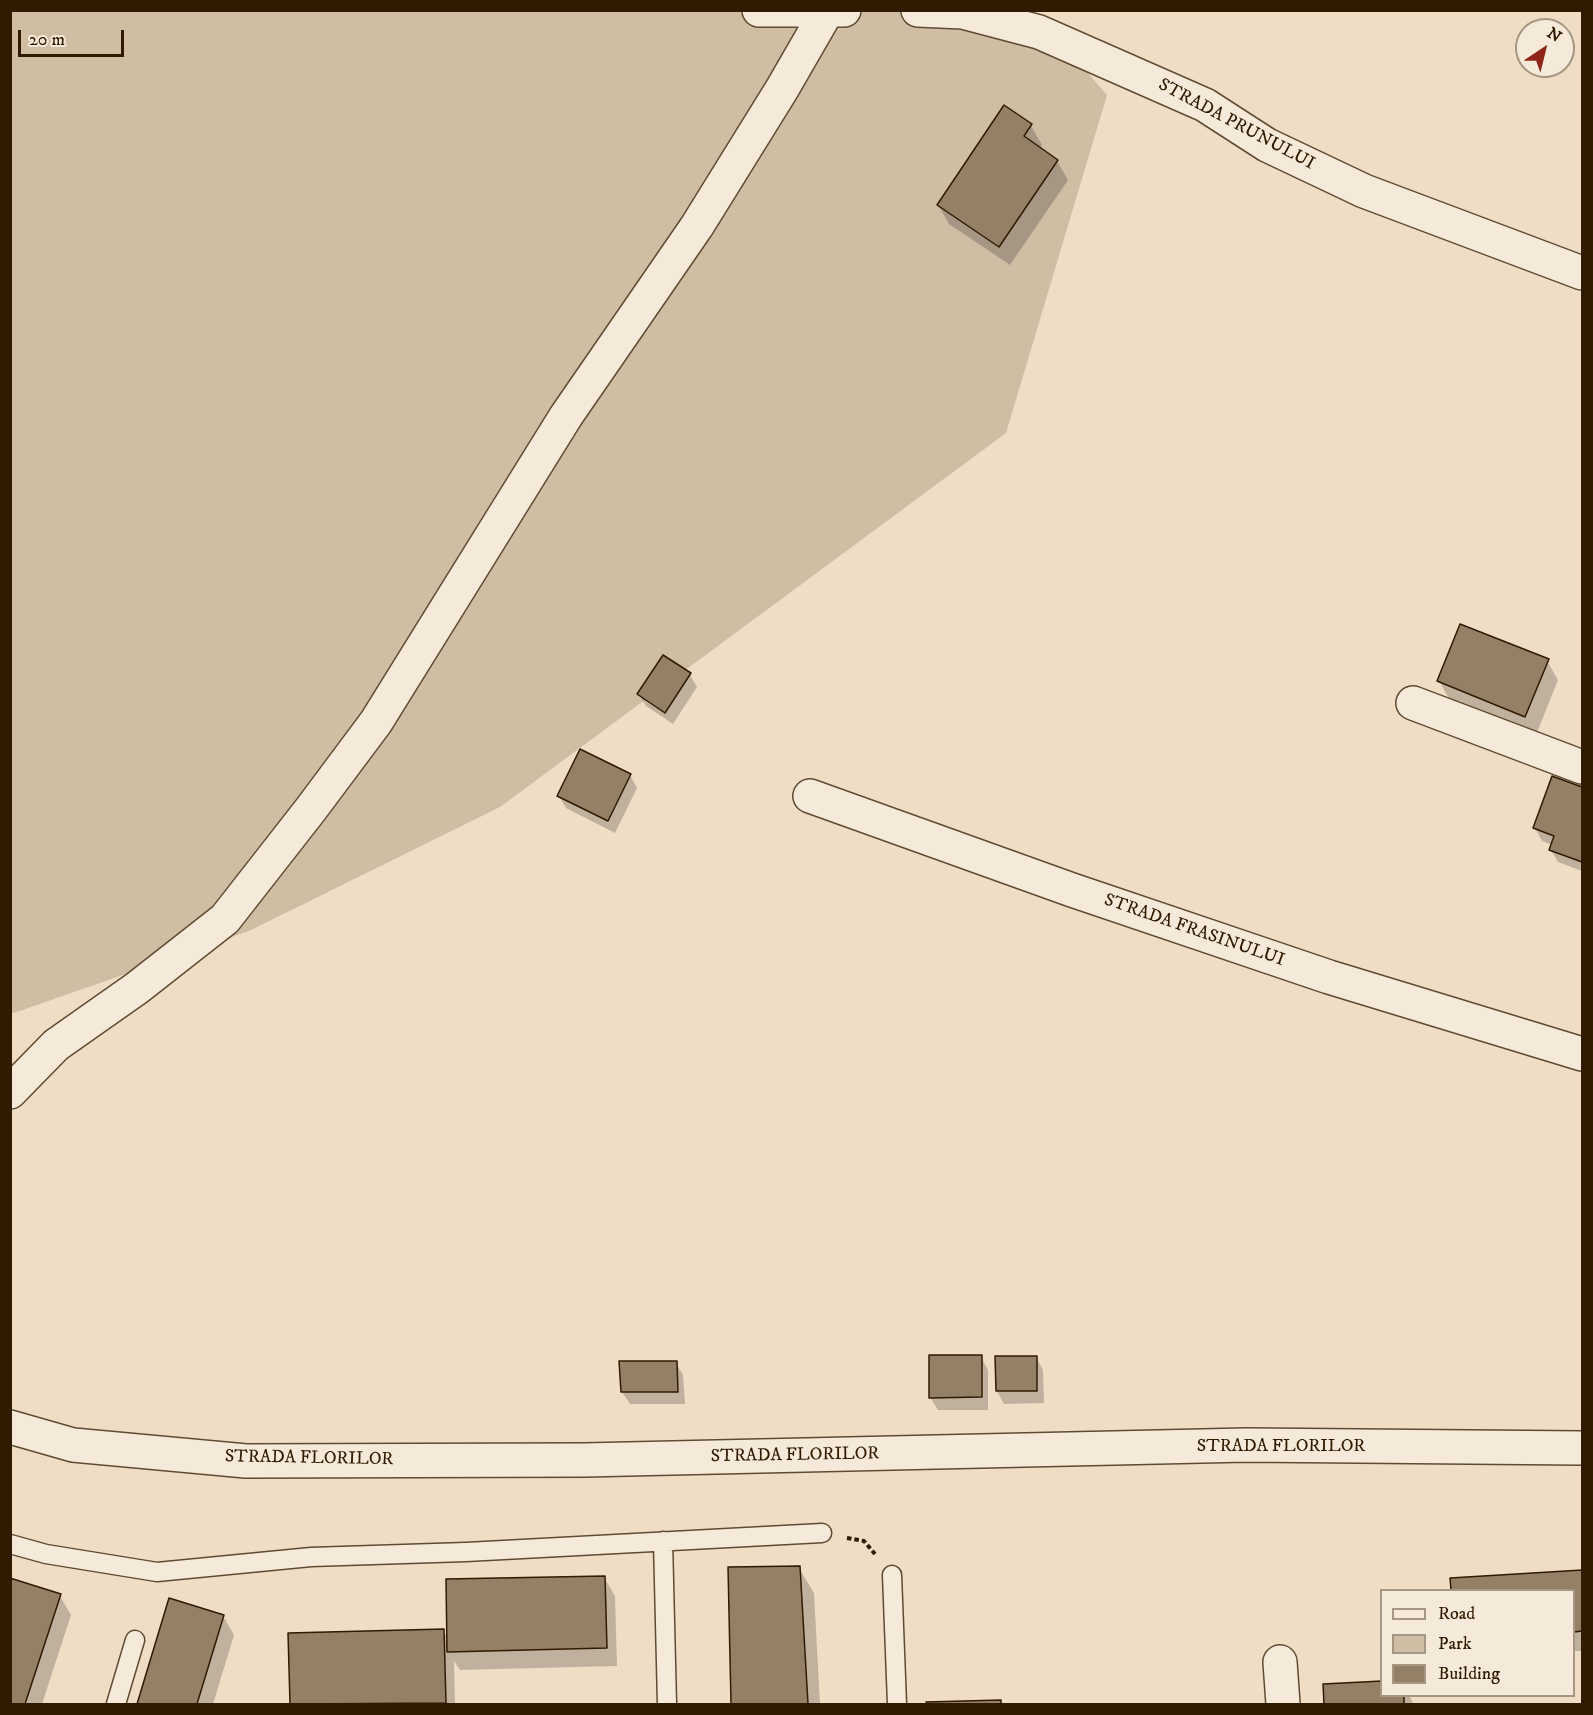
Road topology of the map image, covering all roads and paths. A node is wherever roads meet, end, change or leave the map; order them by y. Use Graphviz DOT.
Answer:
graph roads {
  1 [pos="759,10"];
  2 [pos="844,10"];
  3 [pos="918,10"];
  4 [pos="827,11"];
  5 [pos="1582,273"];
  6 [pos="1413,703"];
  7 [pos="1582,768"];
  8 [pos="810,796"];
  9 [pos="1582,1054"];
  10 [pos="10,1092"];
  11 [pos="10,1427"];
  12 [pos="1582,1448"];
  13 [pos="822,1533"];
  14 [pos="663,1541"];
  15 [pos="10,1544"];
  16 [pos="892,1575"];
  17 [pos="135,1640"];
  18 [pos="1280,1662"];
  19 [pos="116,1704"];
  20 [pos="667,1704"];
  21 [pos="897,1704"];
  22 [pos="1283,1704"];
  1 -- 4 [label="street"];
  2 -- 4 [label="street"];
  3 -- 5 [label="street, STRADA PRUNULUI"];
  4 -- 10 [label="street"];
  6 -- 7 [label="street"];
  8 -- 9 [label="street, STRADA FRASINULUI"];
  11 -- 12 [label="street, STRADA FLORILOR"];
  13 -- 14 [label="lane"];
  13 -- 16 [label="path"];
  14 -- 15 [label="lane"];
  14 -- 20 [label="lane"];
  16 -- 21 [label="lane"];
  17 -- 19 [label="lane"];
  18 -- 22 [label="street"];
}
